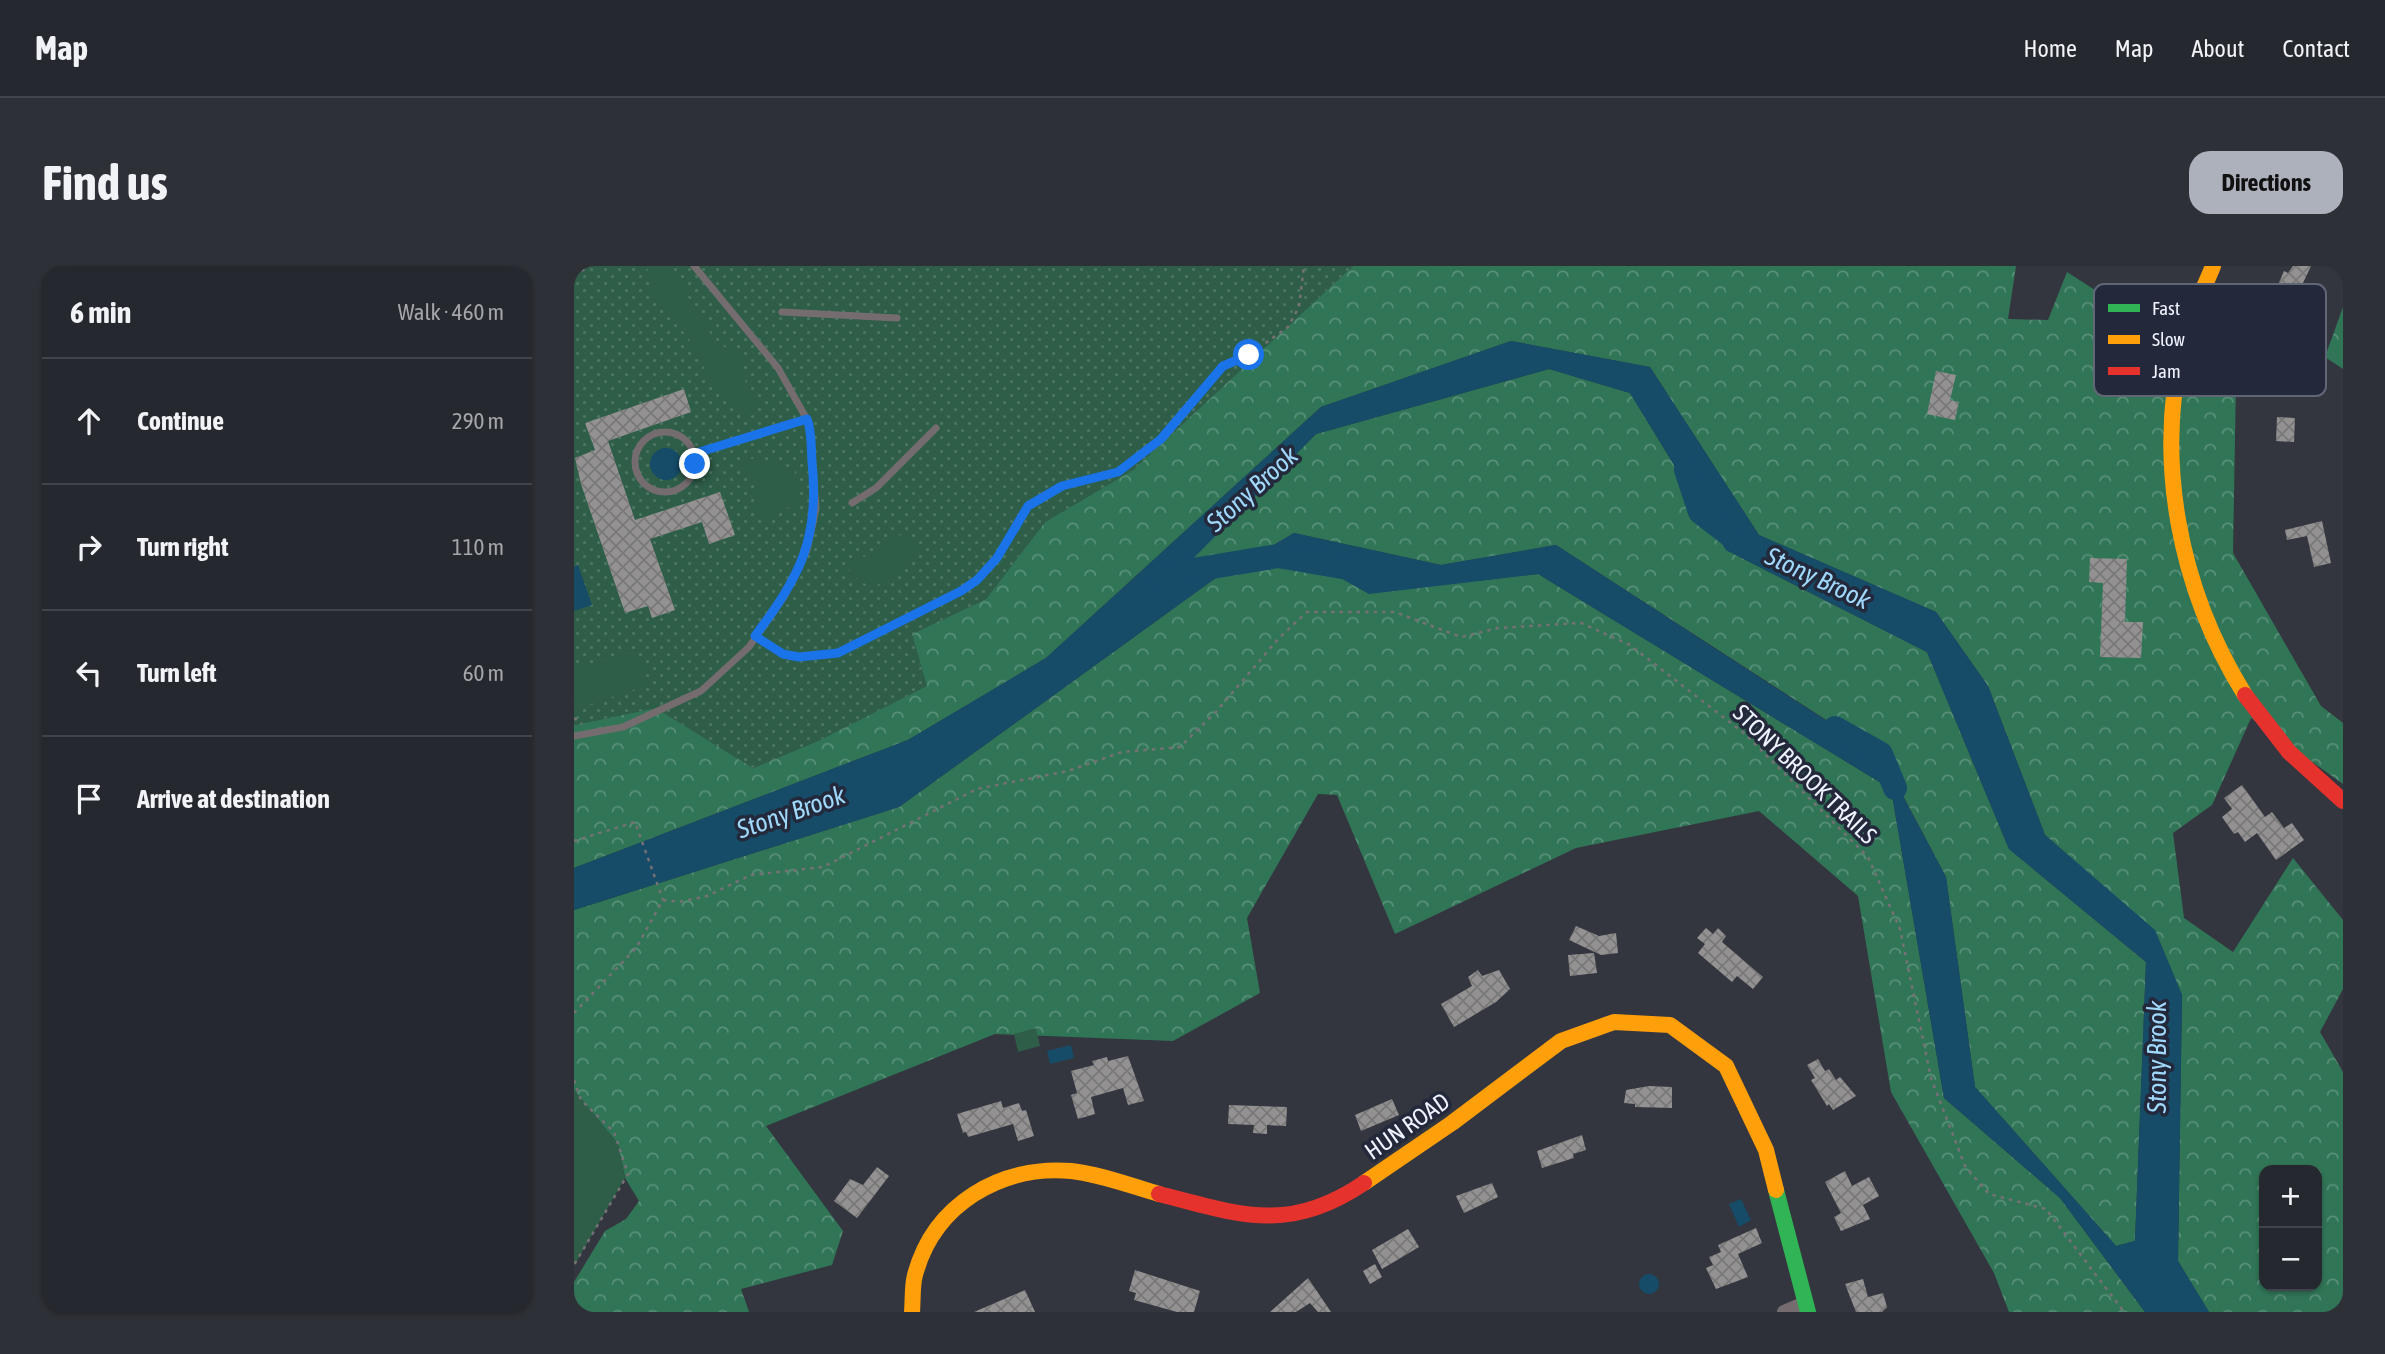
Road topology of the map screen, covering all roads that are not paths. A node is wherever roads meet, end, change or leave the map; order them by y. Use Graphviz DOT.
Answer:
graph roads {
  1 [pos="694,266"];
  2 [pos="2213,266"];
  3 [pos="2205,284"];
  4 [pos="782,312"];
  5 [pos="897,318"];
  6 [pos="2174,396"];
  7 [pos="807,419"];
  8 [pos="936,428"];
  9 [pos="693,454"];
  10 [pos="852,503"];
  11 [pos="574,736"];
  12 [pos="2343,801"];
  13 [pos="1806,1308"];
  14 [pos="912,1312"];
  15 [pos="1784,1312"];
  1 -- 7 [label="lane"];
  2 -- 3 [label="street"];
  4 -- 5 [label="lane"];
  6 -- 12 [label="street"];
  7 -- 9 [label="lane"];
  7 -- 11 [label="lane"];
  8 -- 10 [label="lane"];
  9 -- 9 [label="lane"];
  13 -- 14 [label="street, HUN ROAD"];
  13 -- 15 [label="street"];
}
